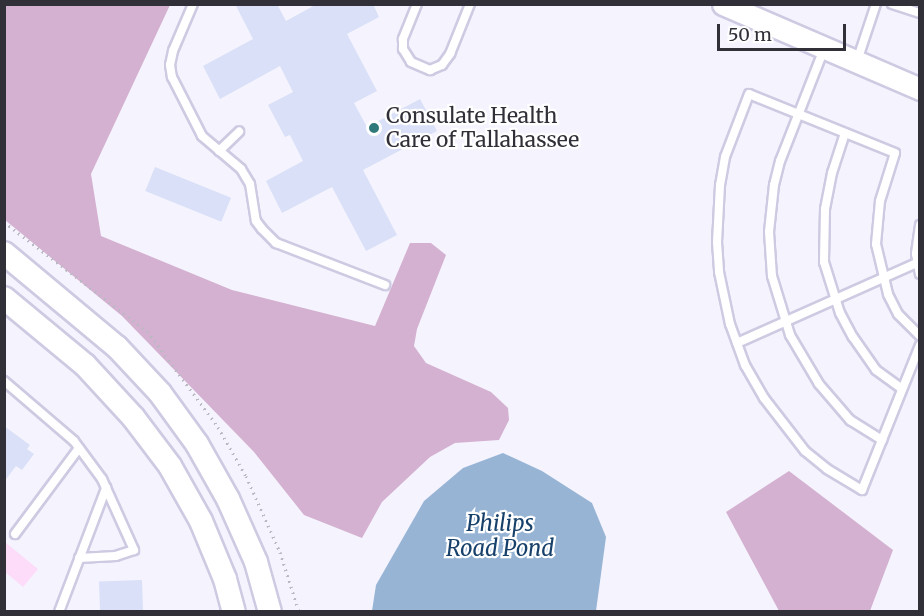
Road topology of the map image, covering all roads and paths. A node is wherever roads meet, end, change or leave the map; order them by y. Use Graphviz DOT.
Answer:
graph roads {
  1 [pos="193,4"];
  2 [pos="417,4"];
  3 [pos="470,4"];
  4 [pos="723,4"];
  5 [pos="876,4"];
  6 [pos="892,4"];
  7 [pos="920,13"];
  8 [pos="824,48"];
  9 [pos="856,62"];
  10 [pos="920,89"];
  11 [pos="798,114"];
  12 [pos="239,132"];
  13 [pos="845,133"];
  14 [pos="219,151"];
  15 [pos="920,225"];
  16 [pos="4,253"];
  17 [pos="917,263"];
  18 [pos="920,274"];
  19 [pos="883,278"];
  20 [pos="385,285"];
  21 [pos="4,298"];
  22 [pos="835,299"];
  23 [pos="785,321"];
  24 [pos="920,336"];
  25 [pos="737,343"];
  26 [pos="920,345"];
  27 [pos="4,381"];
  28 [pos="902,389"];
  29 [pos="882,440"];
  30 [pos="79,447"];
  31 [pos="106,488"];
  32 [pos="15,534"];
  33 [pos="79,558"];
  34 [pos="59,612"];
  35 [pos="234,612"];
  36 [pos="270,612"];
  1 -- 14 [label="lane"];
  2 -- 3 [label="lane"];
  4 -- 8 [label="street"];
  5 -- 9 [label="lane"];
  6 -- 7 [label="lane"];
  8 -- 9 [label="street"];
  8 -- 11 [label="lane"];
  9 -- 10 [label="street"];
  11 -- 13 [label="lane"];
  11 -- 23 [label="lane"];
  11 -- 25 [label="lane"];
  12 -- 14 [label="lane"];
  13 -- 19 [label="lane"];
  13 -- 22 [label="lane"];
  14 -- 20 [label="lane"];
  15 -- 17 [label="lane"];
  16 -- 36 [label="main road"];
  17 -- 18 [label="lane"];
  17 -- 19 [label="lane"];
  19 -- 22 [label="lane"];
  19 -- 24 [label="lane"];
  21 -- 35 [label="main road"];
  22 -- 23 [label="lane"];
  22 -- 28 [label="lane"];
  23 -- 25 [label="lane"];
  23 -- 29 [label="lane"];
  25 -- 29 [label="lane"];
  26 -- 28 [label="lane"];
  27 -- 30 [label="lane"];
  28 -- 29 [label="lane"];
  30 -- 31 [label="lane"];
  30 -- 32 [label="lane"];
  31 -- 33 [label="lane"];
  31 -- 33 [label="lane"];
  33 -- 34 [label="lane"];
}
